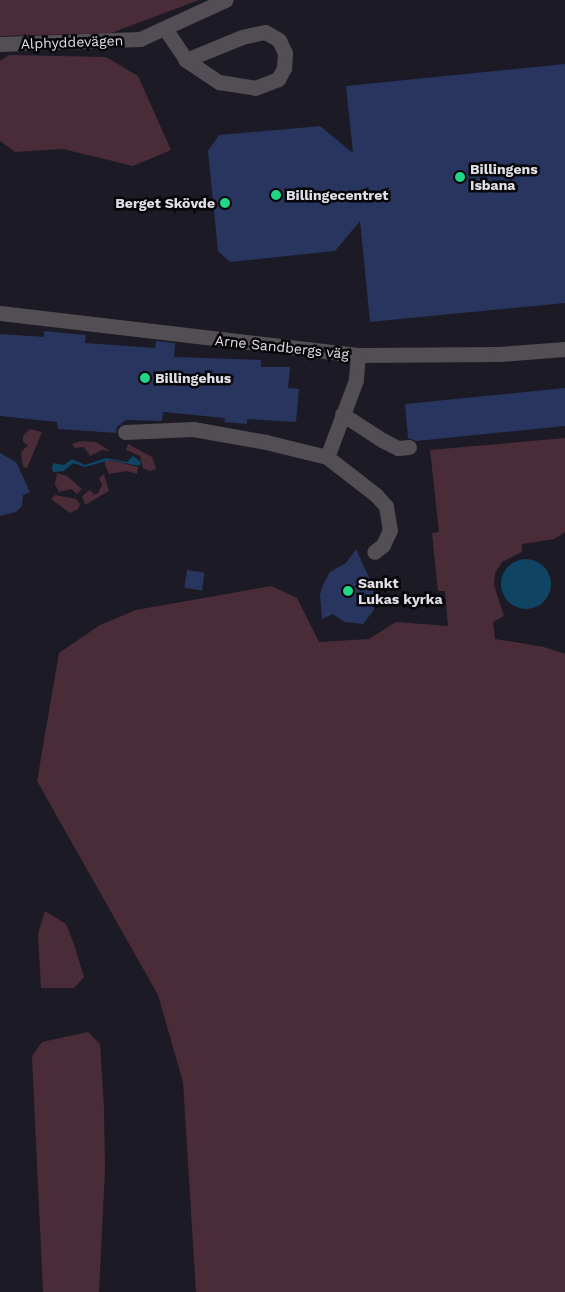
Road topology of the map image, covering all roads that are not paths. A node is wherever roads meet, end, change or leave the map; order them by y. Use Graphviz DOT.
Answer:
graph roads {
  1 [pos="225,0"];
  2 [pos="166,30"];
  3 [pos="0,44"];
  4 [pos="186,60"];
  5 [pos="0,313"];
  6 [pos="565,349"];
  7 [pos="358,355"];
  8 [pos="342,414"];
  9 [pos="125,432"];
  10 [pos="410,447"];
  11 [pos="328,457"];
  12 [pos="374,552"];
  1 -- 2 [label="street, Alphyddevägen"];
  2 -- 3 [label="street, Alphyddevägen"];
  2 -- 4 [label="street"];
  4 -- 4 [label="street"];
  5 -- 7 [label="street, Arne Sandbergs väg"];
  6 -- 7 [label="street, Arne Sandbergs väg"];
  7 -- 8 [label="street"];
  8 -- 10 [label="street"];
  8 -- 11 [label="street"];
  9 -- 11 [label="street"];
  11 -- 12 [label="street"];
}
